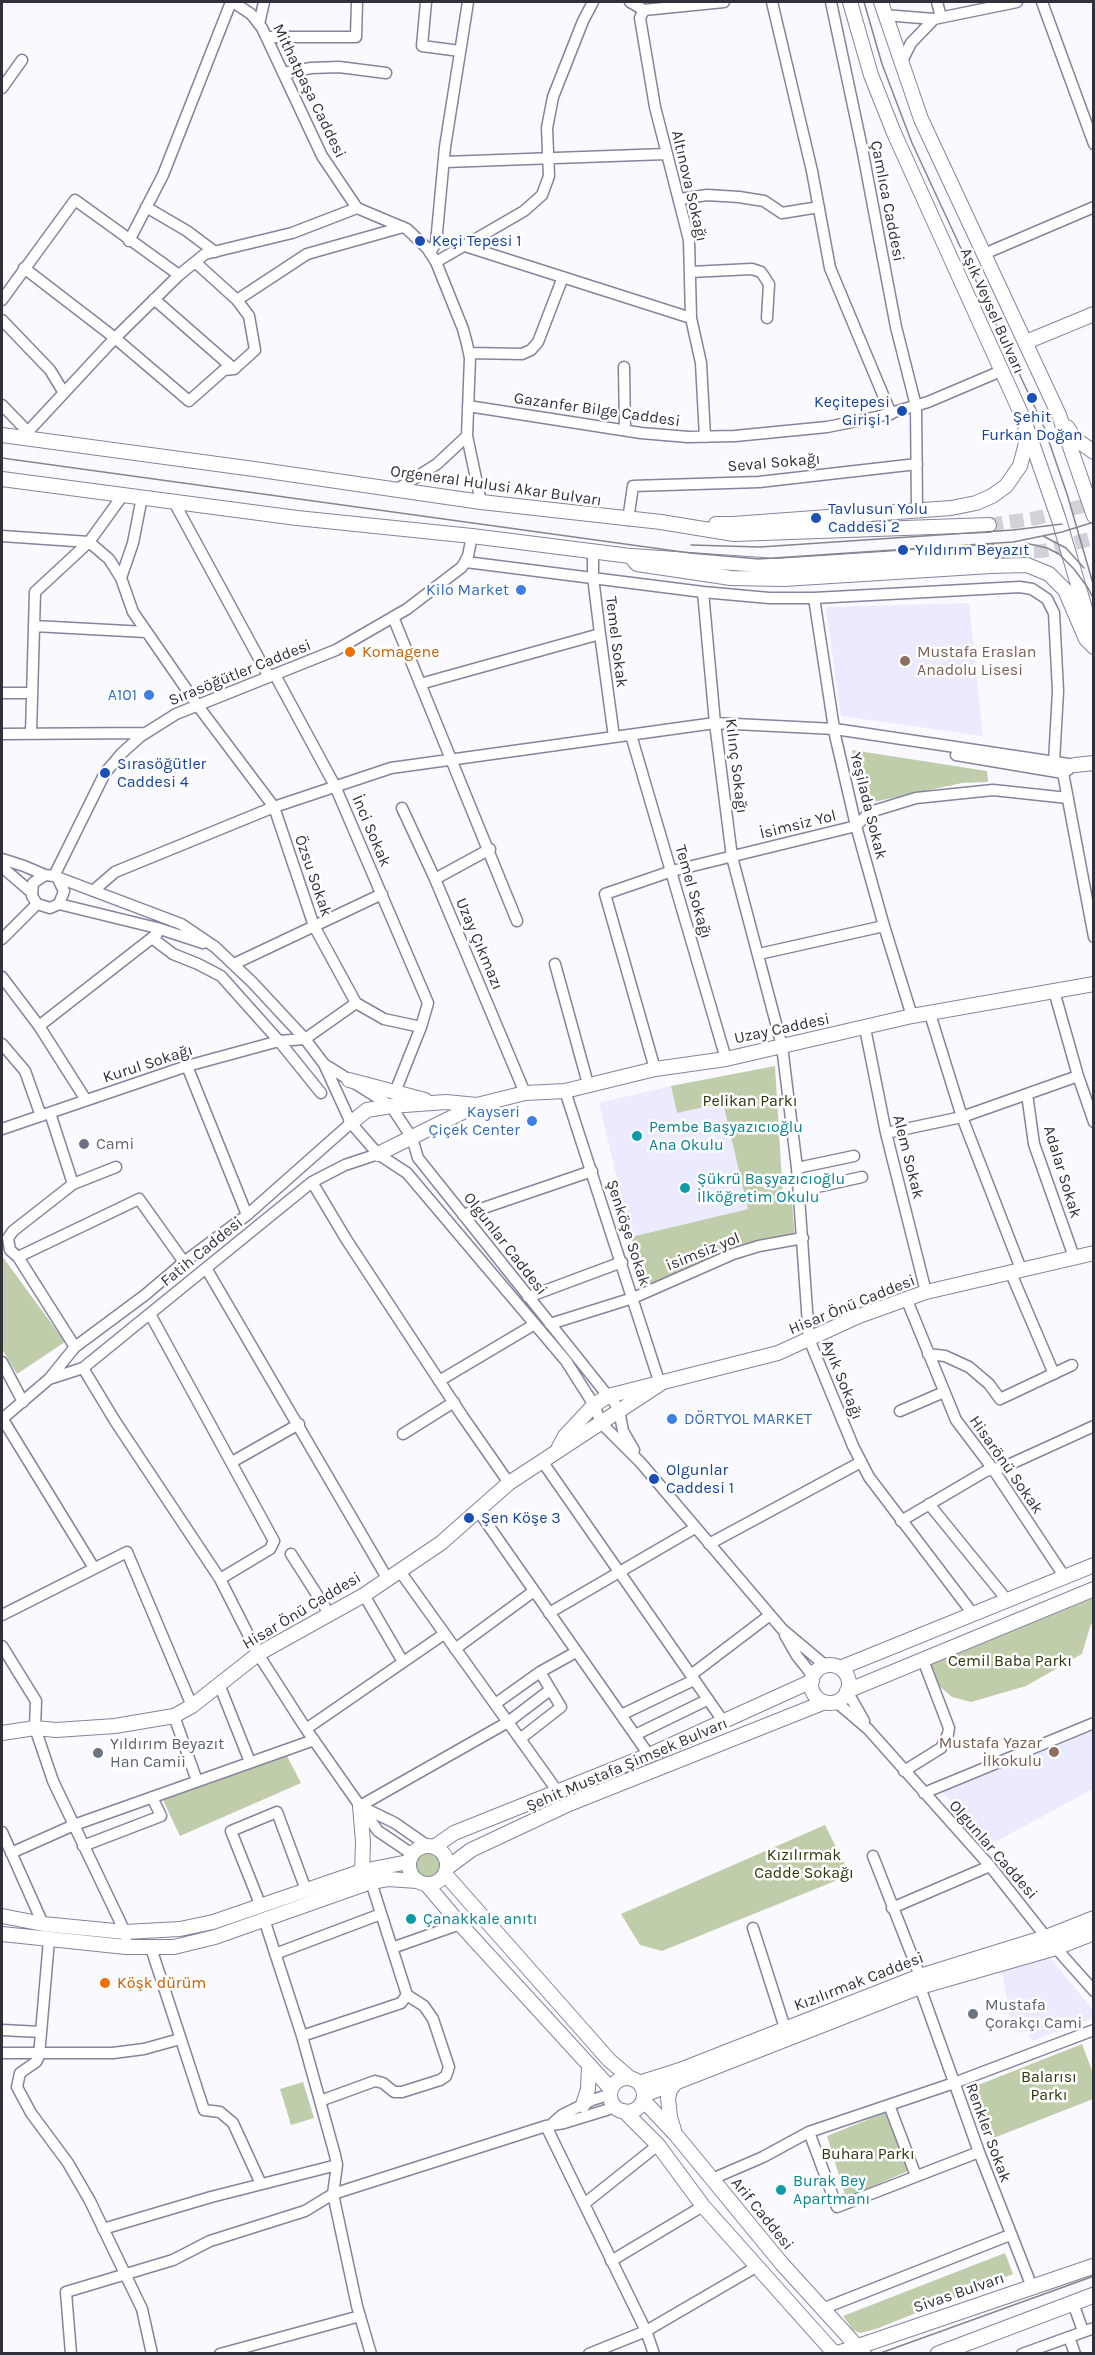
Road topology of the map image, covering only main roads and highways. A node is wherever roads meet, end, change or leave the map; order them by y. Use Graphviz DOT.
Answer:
graph roads {
  1 [pos="850,2"];
  2 [pos="882,7"];
  3 [pos="1094,314"];
  4 [pos="1026,342"];
  5 [pos="1059,415"];
  6 [pos="1024,420"];
  7 [pos="2,435"];
  8 [pos="1094,452"];
  9 [pos="2,479"];
  10 [pos="1094,516"];
  11 [pos="661,522"];
  12 [pos="989,525"];
  13 [pos="992,552"];
  14 [pos="630,556"];
  15 [pos="1094,637"];
  16 [pos="1094,647"];
  17 [pos="1094,763"];
  18 [pos="1069,769"];
  19 [pos="1094,984"];
  20 [pos="350,1080"];
  21 [pos="436,1103"];
  22 [pos="477,1105"];
  23 [pos="351,1123"];
  24 [pos="378,1154"];
  25 [pos="1094,1253"];
  26 [pos="660,1384"];
  27 [pos="556,1452"];
  28 [pos="1094,1565"];
  29 [pos="1094,1589"];
  30 [pos="833,1667"];
  31 [pos="812,1679"];
  32 [pos="847,1691"];
  33 [pos="830,1702"];
  34 [pos="2,1733"];
  35 [pos="360,1806"];
  36 [pos="431,1846"];
  37 [pos="410,1858"];
  38 [pos="362,1871"];
  39 [pos="446,1871"];
  40 [pos="422,1883"];
  41 [pos="2,1916"];
  42 [pos="1094,1918"];
  43 [pos="1094,1933"];
  44 [pos="2,1934"];
  45 [pos="920,1982"];
  46 [pos="589,2066"];
  47 [pos="677,2081"];
  48 [pos="639,2089"];
  49 [pos="615,2100"];
  50 [pos="583,2105"];
  51 [pos="676,2135"];
  52 [pos="1094,2266"];
  53 [pos="1094,2295"];
  54 [pos="860,2350"];
  55 [pos="836,2354"];
  56 [pos="938,2354"];
  1 -- 6 [label="main road, Aşık Veysel Bulvarı"];
  2 -- 4 [label="main road, Aşık Veysel Bulvarı"];
  3 -- 4 [label="main road"];
  4 -- 5 [label="main road, Aşık Veysel Bulvarı"];
  5 -- 8 [label="main road"];
  5 -- 10 [label="main road, Aşık Veysel Bulvarı"];
  6 -- 11 [label="main road"];
  6 -- 15 [label="main road, Aşık Veysel Bulvarı"];
  7 -- 11 [label="main road, Orgeneral Hulusi Akar Bulvarı"];
  9 -- 14 [label="main road"];
  11 -- 12 [label="main road, Orgeneral Hulusi Akar Bulvarı"];
  13 -- 14 [label="main road"];
  14 -- 16 [label="main road"];
  17 -- 18 [label="main road"];
  19 -- 22 [label="main road, Uzay Caddesi"];
  20 -- 21 [label="main road"];
  21 -- 22 [label="main road, Uzay Caddesi"];
  21 -- 23 [label="main road, Uzay Caddesi"];
  22 -- 24 [label="main road, Uzay Caddesi"];
  25 -- 26 [label="main road, Hisar Önü Caddesi"];
  26 -- 27 [label="main road, Hisar Önü Caddesi"];
  26 -- 27 [label="main road, Hisar Önü Caddesi"];
  27 -- 34 [label="main road, Hisar Önü Caddesi"];
  28 -- 30 [label="main road"];
  29 -- 32 [label="main road"];
  30 -- 31 [label="main road"];
  30 -- 32 [label="main road"];
  31 -- 33 [label="main road"];
  31 -- 36 [label="main road, Şehit Mustafa Şimsek Bulvarı"];
  32 -- 33 [label="main road"];
  33 -- 39 [label="main road, Şehit Mustafa Şimsek Bulvarı"];
  35 -- 38 [label="main road"];
  36 -- 37 [label="main road, Şehit Mustafa Şimsek Bulvarı"];
  36 -- 39 [label="main road"];
  37 -- 38 [label="main road, Şehit Mustafa Şimsek Bulvarı"];
  37 -- 40 [label="main road"];
  38 -- 41 [label="main road, Şehit Mustafa Şimsek Bulvarı"];
  39 -- 40 [label="main road, Şehit Mustafa Şimsek Bulvarı"];
  39 -- 48 [label="main road, Arif Caddesi"];
  40 -- 44 [label="main road"];
  40 -- 46 [label="main road"];
  42 -- 45 [label="main road, Kızılırmak Caddesi"];
  43 -- 45 [label="main road, Kızılırmak Caddesi"];
  45 -- 47 [label="main road, Kızılırmak Caddesi"];
  45 -- 48 [label="main road, Kızılırmak Caddesi"];
  46 -- 49 [label="main road"];
  46 -- 50 [label="main road"];
  47 -- 48 [label="main road, Kızılırmak Caddesi"];
  47 -- 51 [label="main road"];
  48 -- 49 [label="main road"];
  48 -- 49 [label="main road"];
  48 -- 51 [label="main road, Arif Caddesi"];
  49 -- 55 [label="main road"];
  51 -- 54 [label="main road, Arif Caddesi"];
  52 -- 54 [label="highway, Sivas Bulvarı"];
  53 -- 56 [label="highway"];
  54 -- 55 [label="highway, Sivas Bulvarı"];
}
